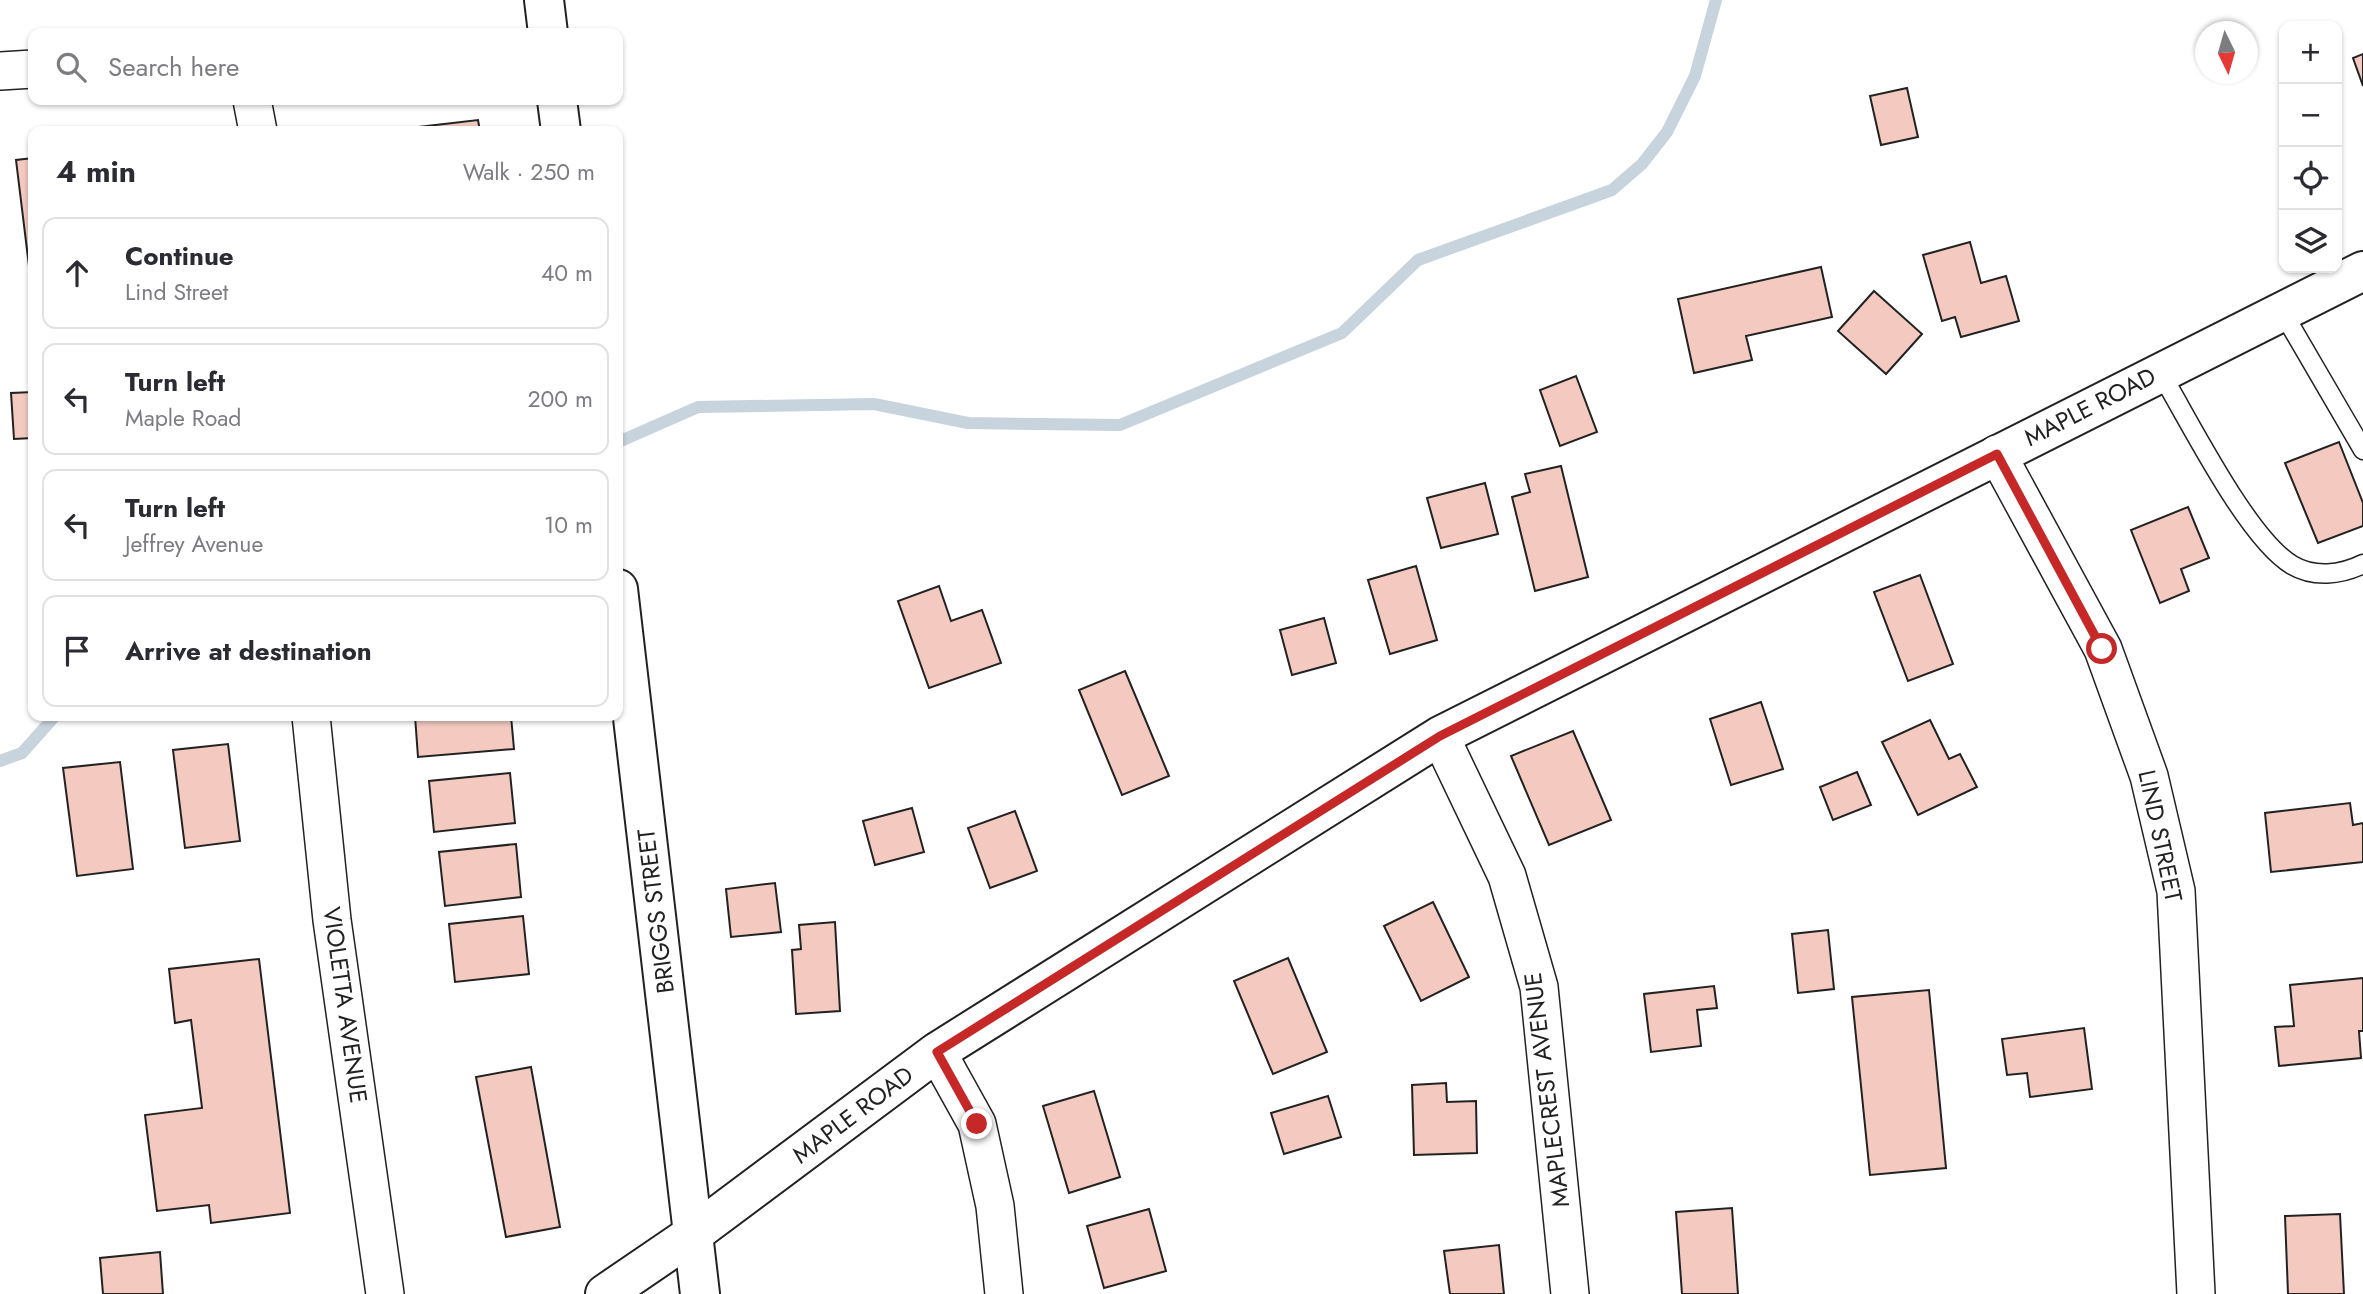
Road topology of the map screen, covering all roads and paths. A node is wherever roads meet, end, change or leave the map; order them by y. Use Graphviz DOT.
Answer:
graph roads {
  1 [pos="544,0"];
  2 [pos="547,28"];
  3 [pos="28,69"];
  4 [pos="0,71"];
  5 [pos="253,105"];
  6 [pos="558,105"];
  7 [pos="257,126"];
  8 [pos="560,126"];
  9 [pos="2363,271"];
  10 [pos="2282,311"];
  11 [pos="2160,372"];
  12 [pos="2363,450"];
  13 [pos="1997,454"];
  14 [pos="2363,564"];
  15 [pos="623,632"];
  16 [pos="312,721"];
  17 [pos="1440,736"];
  18 [pos="937,1052"];
  19 [pos="693,1234"];
  20 [pos="385,1294"];
  21 [pos="605,1294"];
  22 [pos="700,1294"];
  23 [pos="1004,1294"];
  24 [pos="1570,1294"];
  25 [pos="2196,1294"];
  1 -- 2 [label="main road"];
  3 -- 4 [label="street"];
  5 -- 7 [label="street"];
  6 -- 8 [label="main road"];
  9 -- 10 [label="main road, MAPLE ROAD"];
  10 -- 11 [label="main road, MAPLE ROAD"];
  10 -- 12 [label="lane"];
  11 -- 13 [label="main road, MAPLE ROAD"];
  11 -- 14 [label="lane"];
  13 -- 17 [label="main road, MAPLE ROAD"];
  13 -- 25 [label="street, LIND STREET"];
  15 -- 19 [label="main road, BRIGGS STREET"];
  16 -- 20 [label="street, VIOLETTA AVENUE"];
  17 -- 18 [label="main road, MAPLE ROAD"];
  17 -- 24 [label="street, MAPLECREST AVENUE"];
  18 -- 19 [label="main road, MAPLE ROAD"];
  18 -- 23 [label="street"];
  19 -- 21 [label="main road, MAPLE ROAD"];
  19 -- 22 [label="main road, BRIGGS STREET"];
}
